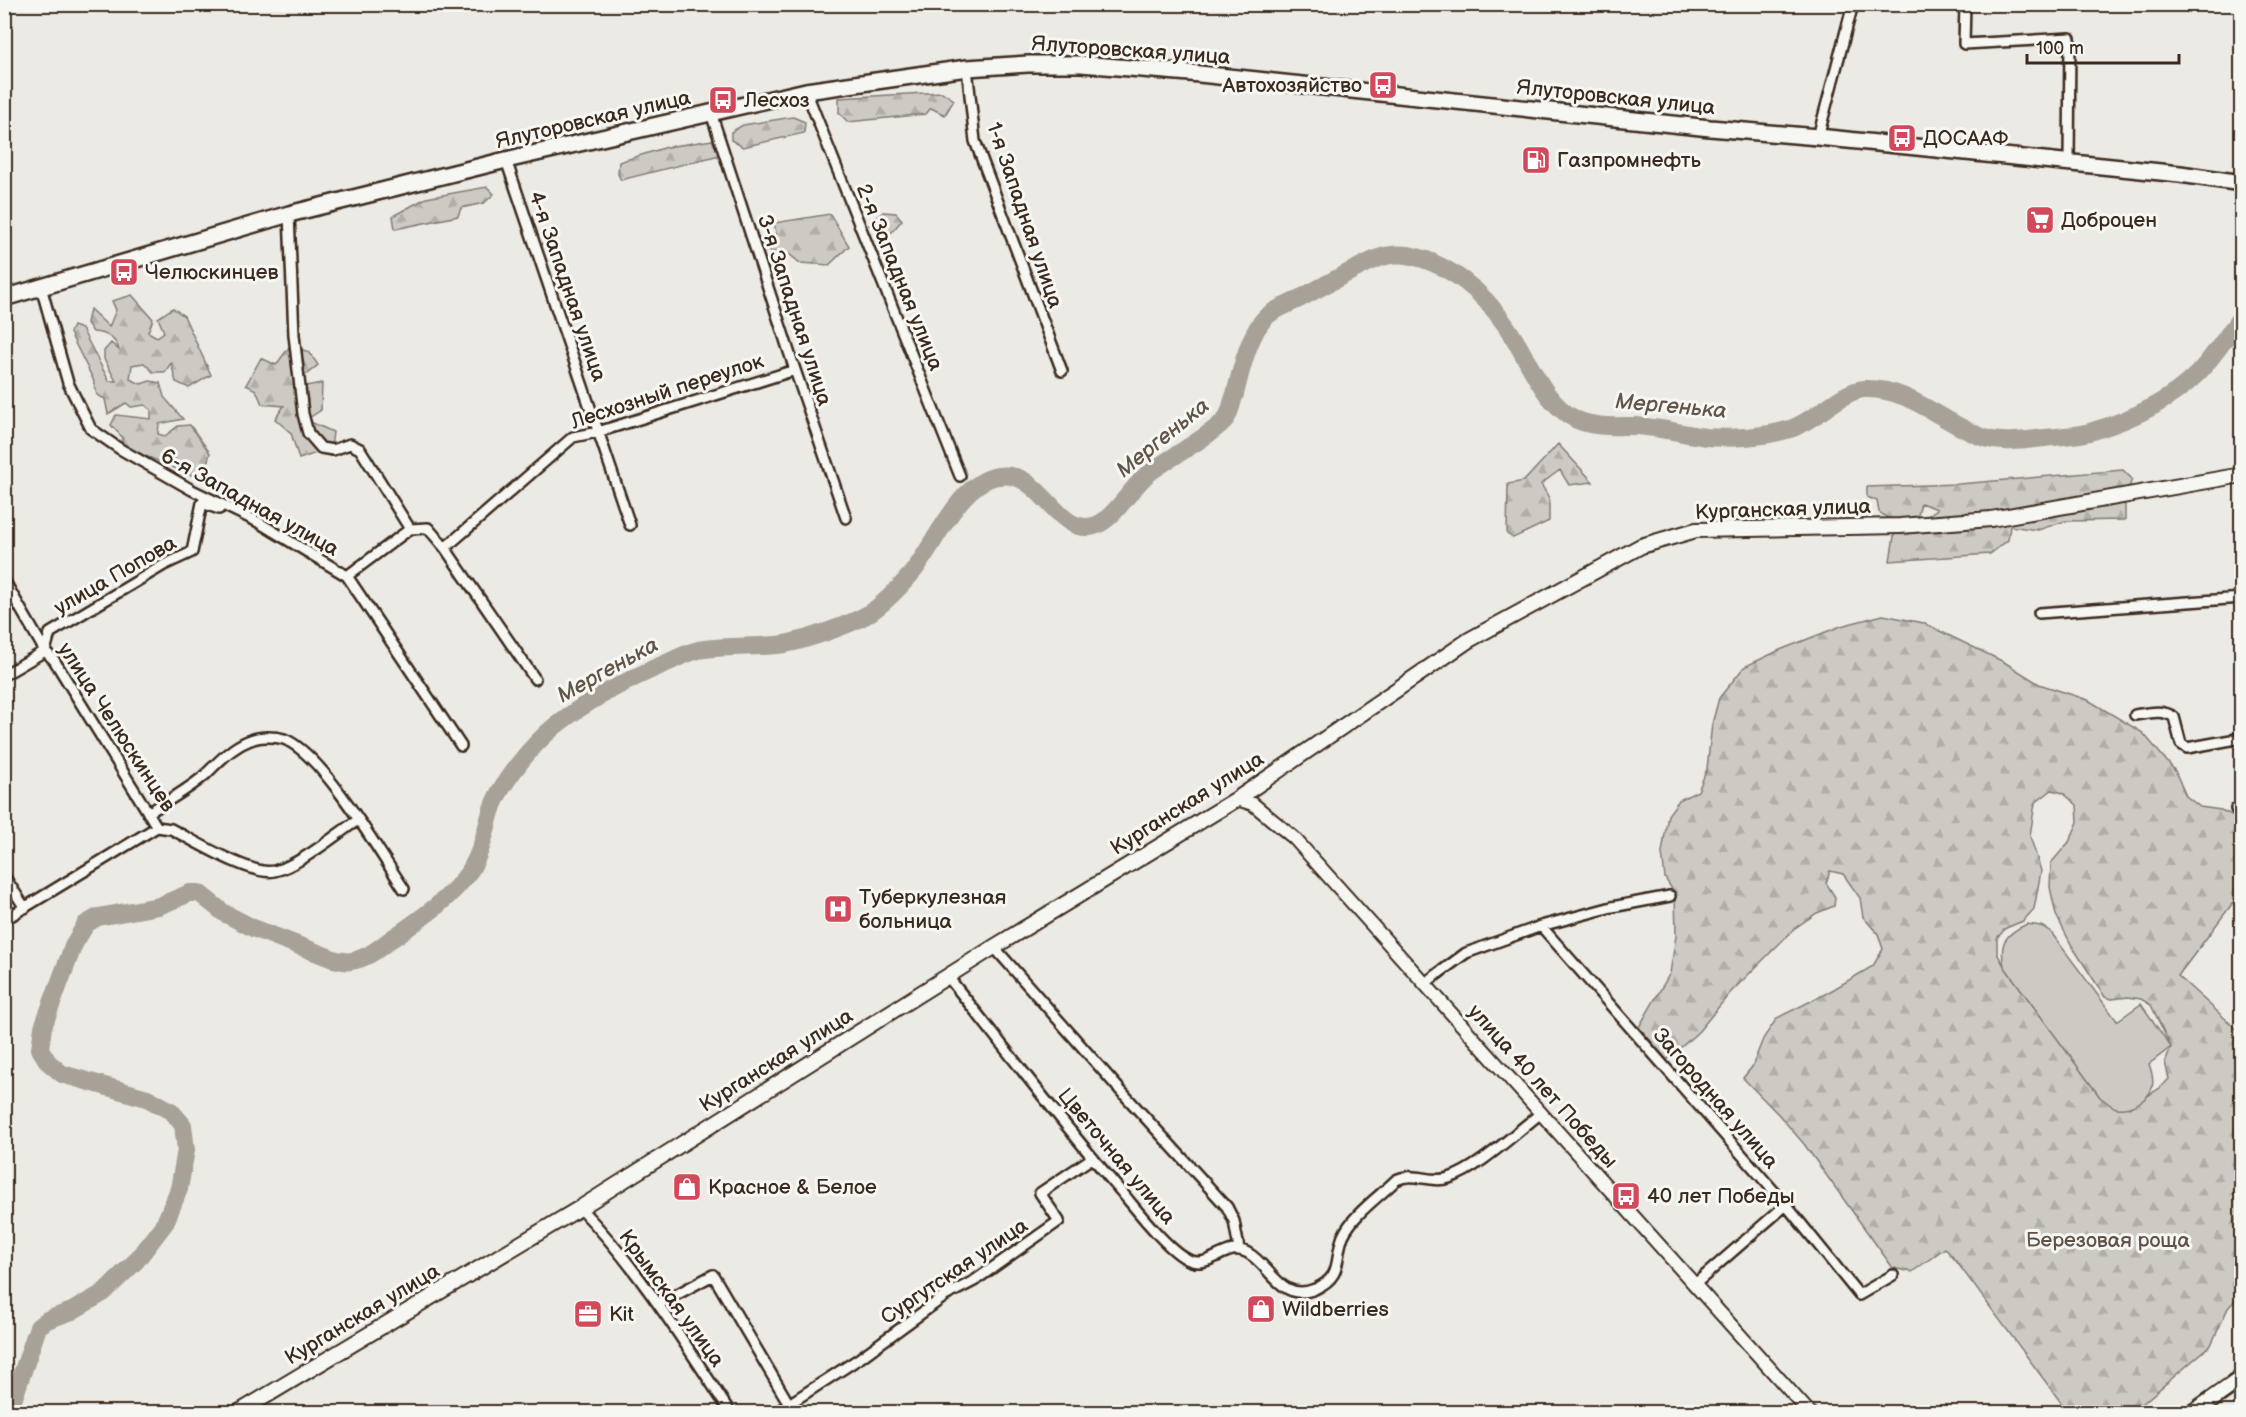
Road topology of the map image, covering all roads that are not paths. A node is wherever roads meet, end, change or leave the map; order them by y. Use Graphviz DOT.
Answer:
graph roads {
  1 [pos="1853,4"];
  2 [pos="1965,4"];
  3 [pos="967,68"];
  4 [pos="806,91"];
  5 [pos="711,113"];
  6 [pos="1818,137"];
  7 [pos="506,160"];
  8 [pos="2069,163"];
  9 [pos="2241,174"];
  10 [pos="2234,181"];
  11 [pos="290,214"];
  12 [pos="41,287"];
  13 [pos="4,298"];
  14 [pos="795,370"];
  15 [pos="1062,371"];
  16 [pos="598,432"];
  17 [pos="2241,475"];
  18 [pos="960,476"];
  19 [pos="846,519"];
  20 [pos="258,522"];
  21 [pos="630,525"];
  22 [pos="410,529"];
  23 [pos="445,548"];
  24 [pos="347,576"];
  25 [pos="4,580"];
  26 [pos="2241,598"];
  27 [pos="2039,613"];
  28 [pos="45,651"];
  29 [pos="4,675"];
  30 [pos="535,679"];
  31 [pos="2135,715"];
  32 [pos="2241,738"];
  33 [pos="461,746"];
  34 [pos="1237,799"];
  35 [pos="148,813"];
  36 [pos="358,820"];
  37 [pos="157,827"];
  38 [pos="4,876"];
  39 [pos="404,889"];
  40 [pos="1670,896"];
  41 [pos="25,908"];
  42 [pos="4,920"];
  43 [pos="1541,926"];
  44 [pos="994,947"];
  45 [pos="948,977"];
  46 [pos="1424,984"];
  47 [pos="1540,1114"];
  48 [pos="1092,1158"];
  49 [pos="1786,1205"];
  50 [pos="580,1208"];
  51 [pos="1239,1249"];
  52 [pos="1893,1275"];
  53 [pos="1694,1285"];
  54 [pos="659,1304"];
  55 [pos="2241,1378"];
  56 [pos="789,1404"];
  57 [pos="239,1413"];
  58 [pos="730,1413"];
  59 [pos="777,1413"];
  60 [pos="1809,1413"];
  61 [pos="2193,1413"];
  1 -- 6 [label="street"];
  2 -- 8 [label="street"];
  3 -- 4 [label="main road, Ялуторовская улица"];
  3 -- 6 [label="main road, Ялуторовская улица"];
  3 -- 15 [label="street, 1-я Западная улица"];
  4 -- 5 [label="main road, Ялуторовская улица"];
  4 -- 18 [label="street, 2-я Западная улица"];
  5 -- 7 [label="main road, Ялуторовская улица"];
  5 -- 14 [label="street, 3-я Западная улица"];
  6 -- 8 [label="main road, Ялуторовская улица"];
  7 -- 11 [label="main road, Ялуторовская улица"];
  7 -- 16 [label="street, 4-я Западная улица"];
  8 -- 10 [label="main road, Ялуторовская улица"];
  9 -- 10 [label="main road"];
  11 -- 12 [label="main road, Ялуторовская улица"];
  11 -- 22 [label="street"];
  12 -- 13 [label="main road, Ялуторовская улица"];
  12 -- 20 [label="street, 6-я Западная улица"];
  14 -- 16 [label="street, Лесхозный переулок"];
  14 -- 19 [label="street, 3-я Западная улица"];
  16 -- 21 [label="street, 4-я Западная улица"];
  16 -- 23 [label="street, Лесхозный переулок"];
  17 -- 34 [label="main road, Курганская улица"];
  20 -- 24 [label="street, 6-я Западная улица"];
  20 -- 28 [label="street, улица Попова"];
  22 -- 23 [label="street"];
  22 -- 24 [label="street"];
  23 -- 30 [label="street"];
  24 -- 33 [label="street, 6-я Западная улица"];
  25 -- 28 [label="street, улица Челюскинцев"];
  26 -- 27 [label="street"];
  28 -- 29 [label="street, улица Попова"];
  28 -- 35 [label="street, улица Челюскинцев"];
  31 -- 32 [label="street"];
  34 -- 44 [label="main road, Курганская улица"];
  34 -- 46 [label="street, улица 40 лет Победы"];
  35 -- 36 [label="street"];
  35 -- 37 [label="street, улица Челюскинцев"];
  36 -- 37 [label="street, улица Челюскинцев"];
  36 -- 39 [label="street"];
  37 -- 41 [label="street"];
  38 -- 41 [label="street"];
  40 -- 43 [label="street"];
  41 -- 42 [label="street"];
  43 -- 46 [label="street"];
  43 -- 49 [label="street, Загородная улица"];
  44 -- 45 [label="main road, Курганская улица"];
  44 -- 51 [label="street"];
  45 -- 48 [label="street, Цветочная улица"];
  45 -- 50 [label="main road, Курганская улица"];
  46 -- 47 [label="street, улица 40 лет Победы"];
  47 -- 51 [label="street"];
  47 -- 53 [label="street, улица 40 лет Победы"];
  48 -- 51 [label="street, Цветочная улица"];
  48 -- 56 [label="street, Сургутская улица"];
  49 -- 52 [label="street, Загородная улица"];
  49 -- 53 [label="street"];
  50 -- 54 [label="street, Крымская улица"];
  50 -- 57 [label="main road, Курганская улица"];
  53 -- 60 [label="street, улица 40 лет Победы"];
  54 -- 56 [label="street"];
  54 -- 58 [label="street, Крымская улица"];
  55 -- 61 [label="main road"];
  56 -- 59 [label="street"];
}
